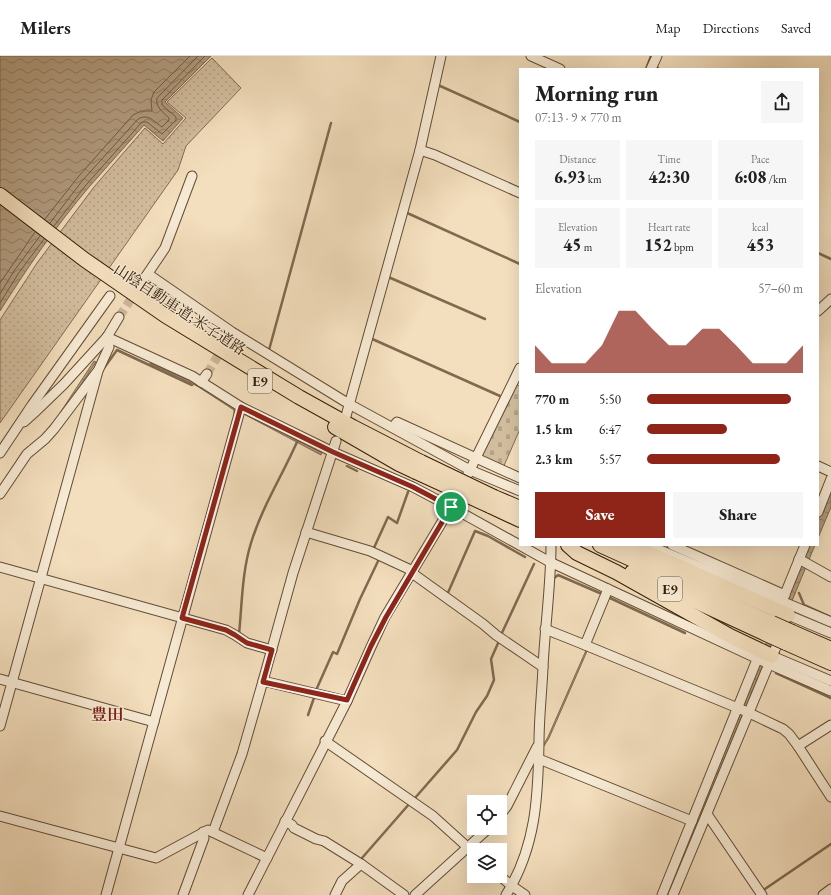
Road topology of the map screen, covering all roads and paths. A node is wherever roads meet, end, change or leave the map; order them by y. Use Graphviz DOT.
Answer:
graph roads {
  1 [pos="441,56"];
  2 [pos="531,56"];
  3 [pos="657,56"];
  4 [pos="550,67"];
  5 [pos="651,68"];
  6 [pos="420,150"];
  7 [pos="192,176"];
  8 [pos="519,193"];
  9 [pos="0,195"];
  10 [pos="0,201"];
  11 [pos="148,274"];
  12 [pos="109,285"];
  13 [pos="140,285"];
  14 [pos="831,298"];
  15 [pos="819,310"];
  16 [pos="119,317"];
  17 [pos="107,337"];
  18 [pos="98,370"];
  19 [pos="519,370"];
  20 [pos="207,374"];
  21 [pos="202,382"];
  22 [pos="347,403"];
  23 [pos="241,407"];
  24 [pos="346,416"];
  25 [pos="17,427"];
  26 [pos="393,427"];
  27 [pos="336,441"];
  28 [pos="333,452"];
  29 [pos="0,453"];
  30 [pos="476,458"];
  31 [pos="819,466"];
  32 [pos="470,470"];
  33 [pos="831,472"];
  34 [pos="519,478"];
  35 [pos="831,479"];
  36 [pos="519,491"];
  37 [pos="0,494"];
  38 [pos="492,501"];
  39 [pos="516,506"];
  40 [pos="451,507"];
  41 [pos="819,509"];
  42 [pos="519,519"];
  43 [pos="306,532"];
  44 [pos="519,545"];
  45 [pos="521,546"];
  46 [pos="551,546"];
  47 [pos="569,546"];
  48 [pos="576,546"];
  49 [pos="602,546"];
  50 [pos="629,546"];
  51 [pos="650,546"];
  52 [pos="674,546"];
  53 [pos="805,546"];
  54 [pos="799,559"];
  55 [pos="550,562"];
  56 [pos="0,567"];
  57 [pos="413,572"];
  58 [pos="831,578"];
  59 [pos="40,579"];
  60 [pos="608,588"];
  61 [pos="787,604"];
  62 [pos="182,618"];
  63 [pos="831,622"];
  64 [pos="769,628"];
  65 [pos="545,630"];
  66 [pos="831,633"];
  67 [pos="789,637"];
  68 [pos="585,645"];
  69 [pos="269,649"];
  70 [pos="831,649"];
  71 [pos="757,660"];
  72 [pos="771,660"];
  73 [pos="831,663"];
  74 [pos="543,667"];
  75 [pos="0,679"];
  76 [pos="831,681"];
  77 [pos="12,682"];
  78 [pos="263,682"];
  79 [pos="831,691"];
  80 [pos="347,700"];
  81 [pos="743,710"];
  82 [pos="154,722"];
  83 [pos="831,725"];
  84 [pos="0,726"];
  85 [pos="325,741"];
  86 [pos="798,746"];
  87 [pos="539,752"];
  88 [pos="831,797"];
  89 [pos="507,806"];
  90 [pos="707,814"];
  91 [pos="0,816"];
  92 [pos="285,821"];
  93 [pos="692,821"];
  94 [pos="208,831"];
  95 [pos="483,835"];
  96 [pos="477,843"];
  97 [pos="467,846"];
  98 [pos="119,848"];
  99 [pos="467,853"];
  100 [pos="267,858"];
  101 [pos="361,864"];
  102 [pos="507,882"];
  103 [pos="512,886"];
  104 [pos="831,888"];
  105 [pos="106,895"];
  106 [pos="183,895"];
  107 [pos="248,895"];
  108 [pos="335,895"];
  109 [pos="404,895"];
  110 [pos="415,895"];
  111 [pos="506,895"];
  112 [pos="525,895"];
  113 [pos="662,895"];
  114 [pos="673,895"];
  115 [pos="762,895"];
  116 [pos="823,895"];
  1 -- 6 [label="street"];
  2 -- 4 [label="street"];
  3 -- 5 [label="street"];
  6 -- 8 [label="street"];
  6 -- 22 [label="street"];
  7 -- 11 [label="street"];
  9 -- 12 [label="highway, 山陰自動車道;米子道路 / E9"];
  10 -- 12 [label="highway, 山陰自動車道;米子道路 / E9"];
  11 -- 13 [label="street"];
  11 -- 22 [label="street"];
  12 -- 25 [label="street"];
  12 -- 38 [label="highway, 山陰自動車道;米子道路 / E9, bridge"];
  14 -- 15 [label="street"];
  16 -- 17 [label="street"];
  17 -- 18 [label="street"];
  17 -- 21 [label="street"];
  17 -- 25 [label="street"];
  18 -- 37 [label="street"];
  18 -- 59 [label="street"];
  19 -- 30 [label="street"];
  20 -- 21 [label="street"];
  21 -- 23 [label="street"];
  22 -- 24 [label="street"];
  22 -- 26 [label="street"];
  23 -- 28 [label="street"];
  23 -- 62 [label="street"];
  25 -- 29 [label="street"];
  26 -- 30 [label="street"];
  26 -- 32 [label="street"];
  27 -- 28 [label="street"];
  28 -- 40 [label="street"];
  28 -- 43 [label="street"];
  30 -- 32 [label="street"];
  30 -- 34 [label="street"];
  31 -- 33 [label="street"];
  32 -- 36 [label="street"];
  32 -- 40 [label="street"];
  35 -- 41 [label="street"];
  38 -- 39 [label="highway, 山陰自動車道;米子道路 / E9"];
  38 -- 42 [label="highway, 山陰自動車道;米子道路 / E9"];
  40 -- 44 [label="street"];
  40 -- 57 [label="street"];
  43 -- 57 [label="street"];
  43 -- 69 [label="street"];
  45 -- 55 [label="street"];
  46 -- 55 [label="street"];
  47 -- 72 [label="highway"];
  48 -- 64 [label="highway, E9"];
  49 -- 64 [label="highway, E9"];
  50 -- 61 [label="highway"];
  51 -- 61 [label="street"];
  52 -- 61 [label="street"];
  53 -- 54 [label="street"];
  54 -- 58 [label="street"];
  54 -- 61 [label="street"];
  55 -- 60 [label="street"];
  55 -- 65 [label="street"];
  56 -- 59 [label="street"];
  57 -- 74 [label="street"];
  57 -- 80 [label="street"];
  59 -- 62 [label="street"];
  59 -- 77 [label="street"];
  60 -- 68 [label="street"];
  60 -- 71 [label="street"];
  61 -- 63 [label="street"];
  61 -- 66 [label="street"];
  61 -- 72 [label="street"];
  62 -- 69 [label="street"];
  62 -- 82 [label="street"];
  64 -- 67 [label="highway, E9, bridge"];
  65 -- 68 [label="street"];
  65 -- 74 [label="street"];
  67 -- 70 [label="highway, E9"];
  67 -- 73 [label="highway, E9"];
  68 -- 81 [label="street"];
  69 -- 78 [label="street"];
  71 -- 72 [label="street"];
  71 -- 81 [label="street"];
  72 -- 76 [label="street"];
  72 -- 79 [label="street"];
  72 -- 81 [label="street"];
  74 -- 87 [label="street"];
  75 -- 77 [label="street"];
  77 -- 82 [label="street"];
  77 -- 84 [label="street"];
  78 -- 80 [label="street"];
  78 -- 94 [label="street"];
  80 -- 85 [label="street"];
  81 -- 86 [label="street"];
  81 -- 90 [label="street"];
  81 -- 93 [label="street"];
  82 -- 98 [label="street"];
  83 -- 86 [label="street"];
  85 -- 92 [label="street"];
  85 -- 97 [label="street"];
  86 -- 88 [label="street"];
  87 -- 89 [label="street"];
  87 -- 93 [label="street"];
  87 -- 103 [label="street"];
  90 -- 114 [label="street"];
  90 -- 115 [label="street"];
  91 -- 98 [label="street"];
  92 -- 100 [label="street"];
  92 -- 101 [label="street"];
  93 -- 113 [label="street"];
  94 -- 98 [label="street"];
  94 -- 100 [label="street"];
  94 -- 106 [label="street"];
  95 -- 96 [label="street"];
  98 -- 105 [label="street"];
  99 -- 110 [label="street"];
  100 -- 107 [label="street"];
  101 -- 108 [label="street"];
  101 -- 109 [label="street"];
  102 -- 103 [label="street"];
  103 -- 111 [label="street"];
  103 -- 112 [label="street"];
  104 -- 116 [label="street"];
}
